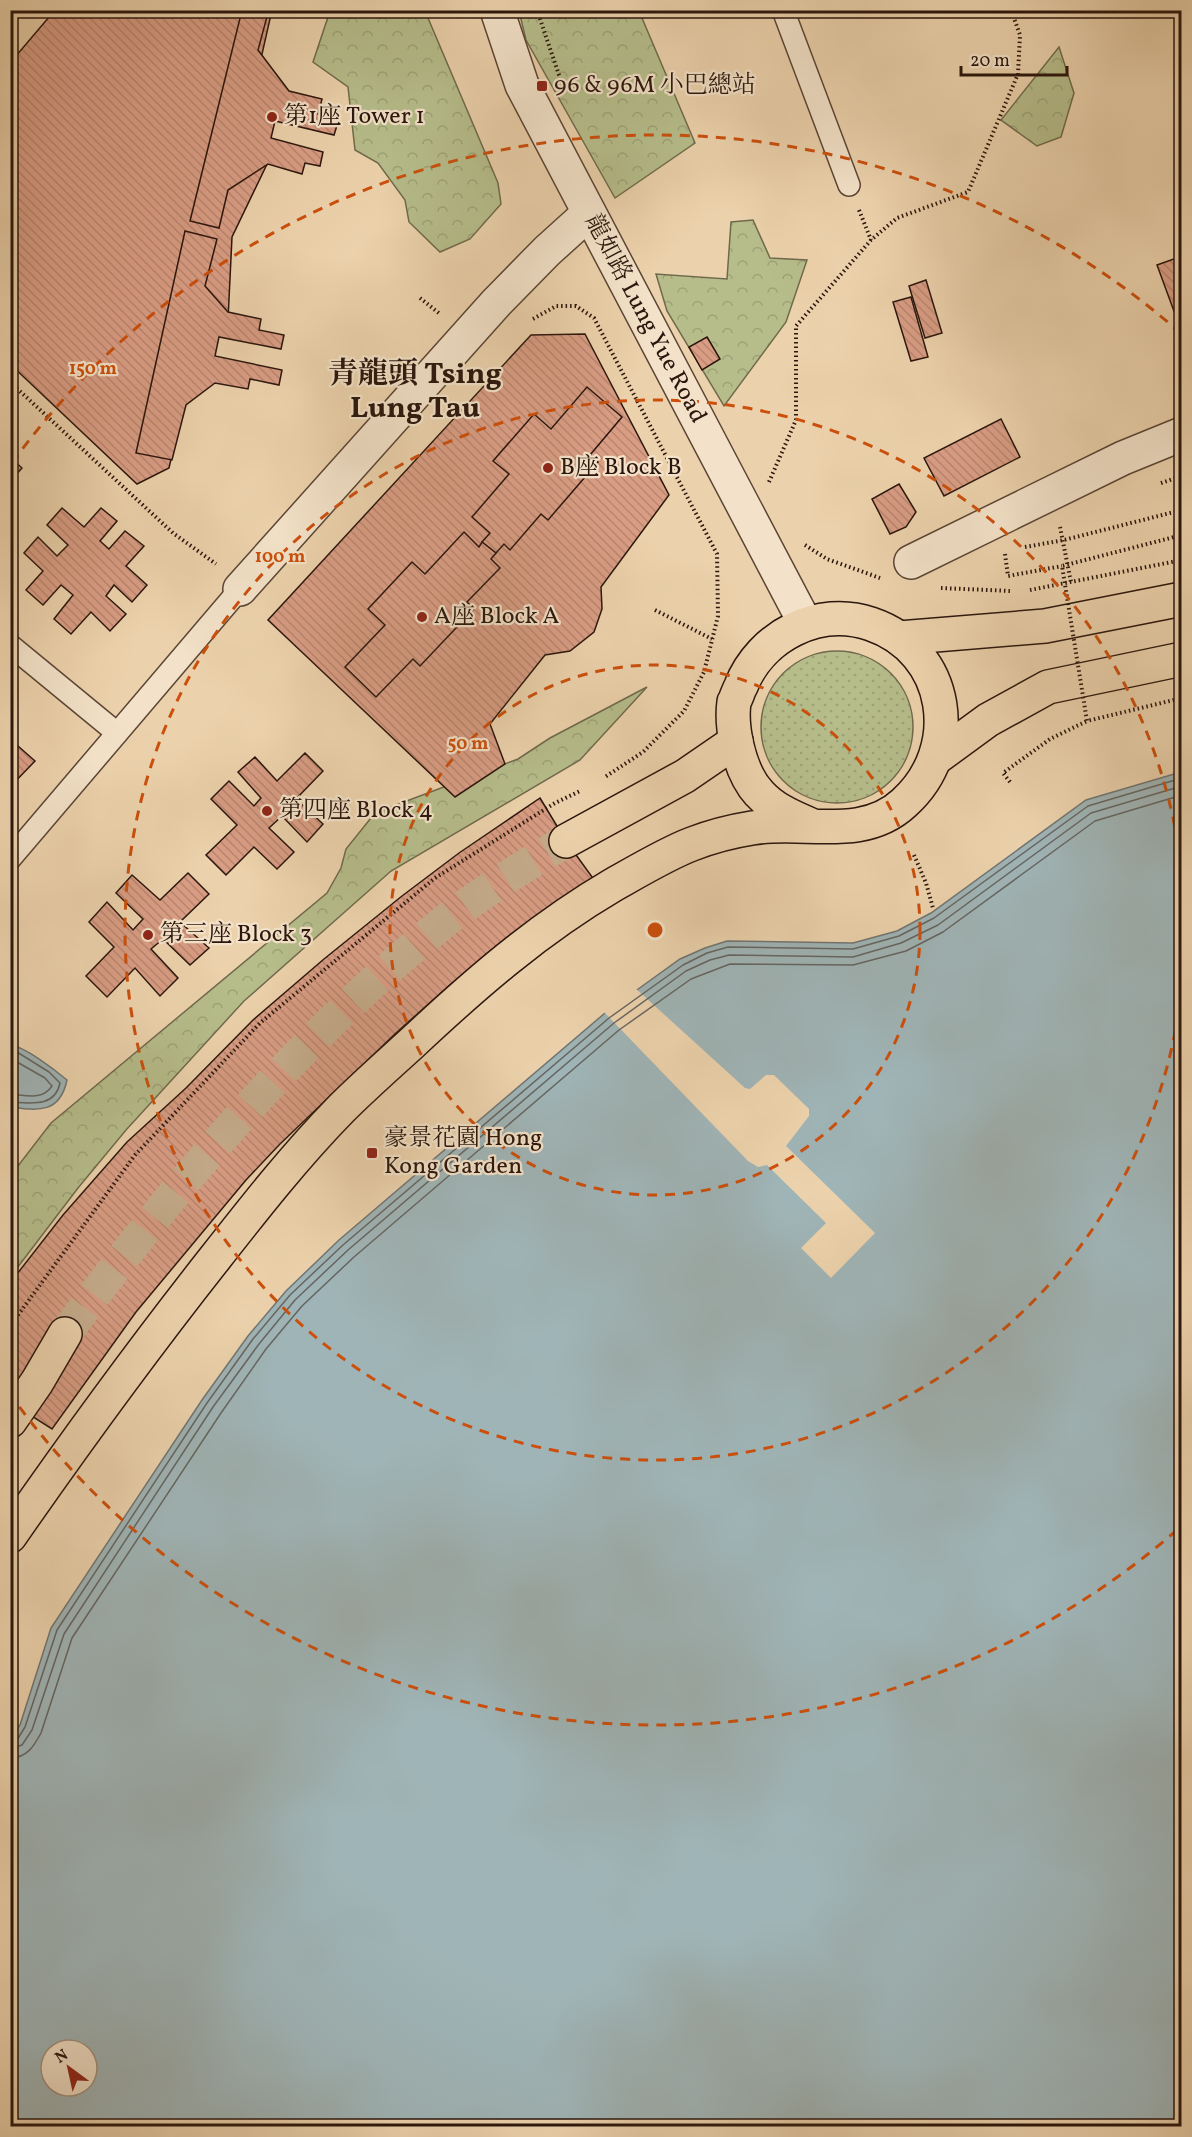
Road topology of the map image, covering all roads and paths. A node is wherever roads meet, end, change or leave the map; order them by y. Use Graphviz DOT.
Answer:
graph roads {
  1 [pos="496,10"];
  2 [pos="537,10"];
  3 [pos="783,10"];
  4 [pos="1011,10"];
  5 [pos="564,88"];
  6 [pos="849,185"];
  7 [pos="858,208"];
  8 [pos="589,213"];
  9 [pos="871,240"];
  10 [pos="420,298"];
  11 [pos="442,316"];
  12 [pos="530,321"];
  13 [pos="10,382"];
  14 [pos="1182,434"];
  15 [pos="764,483"];
  16 [pos="1182,510"];
  17 [pos="1182,535"];
  18 [pos="1064,540"];
  19 [pos="802,543"];
  20 [pos="1023,547"];
  21 [pos="1014,549"];
  22 [pos="1182,560"];
  23 [pos="1062,566"];
  24 [pos="944,568"];
  25 [pos="899,571"];
  26 [pos="231,578"];
  27 [pos="1071,582"];
  28 [pos="1182,599"];
  29 [pos="654,610"];
  30 [pos="805,623"];
  31 [pos="899,638"];
  32 [pos="712,639"];
  33 [pos="10,645"];
  34 [pos="1182,658"];
  35 [pos="1182,698"];
  36 [pos="1087,721"];
  37 [pos="117,733"];
  38 [pos="736,741"];
  39 [pos="936,758"];
  40 [pos="598,781"];
  41 [pos="1010,782"];
  42 [pos="581,790"];
  43 [pos="811,825"];
  44 [pos="566,842"];
  45 [pos="914,855"];
  46 [pos="12,856"];
  47 [pos="933,908"];
  48 [pos="10,1326"];
  49 [pos="65,1334"];
  50 [pos="37,1382"];
  51 [pos="10,1405"];
  52 [pos="90,1420"];
  53 [pos="10,1421"];
  54 [pos="10,1514"];
  55 [pos="10,1536"];
  1 -- 8 [label="street, 龍如路 Lung Yue Road"];
  2 -- 5 [label="path"];
  3 -- 6 [label="lane"];
  4 -- 9 [label="path"];
  7 -- 9 [label="path"];
  8 -- 26 [label="street"];
  8 -- 30 [label="street, 龍如路 Lung Yue Road"];
  9 -- 15 [label="path"];
  10 -- 11 [label="path"];
  12 -- 32 [label="path"];
  13 -- 26 [label="path"];
  14 -- 24 [label="street"];
  16 -- 18 [label="path"];
  17 -- 23 [label="path, bridge"];
  18 -- 20 [label="path"];
  18 -- 27 [label="path"];
  19 -- 25 [label="path"];
  21 -- 23 [label="path"];
  22 -- 27 [label="path"];
  23 -- 36 [label="path, bridge"];
  24 -- 25 [label="street"];
  24 -- 27 [label="path"];
  26 -- 37 [label="lane"];
  28 -- 31 [label="main road"];
  29 -- 32 [label="path"];
  30 -- 31 [label="main road"];
  30 -- 38 [label="main road"];
  31 -- 39 [label="main road"];
  32 -- 40 [label="path"];
  33 -- 37 [label="lane"];
  34 -- 39 [label="main road"];
  35 -- 36 [label="path, bridge"];
  36 -- 41 [label="path"];
  37 -- 46 [label="lane"];
  38 -- 43 [label="main road"];
  38 -- 44 [label="main road"];
  39 -- 43 [label="main road"];
  42 -- 48 [label="path"];
  43 -- 52 [label="main road"];
  45 -- 47 [label="path"];
  49 -- 50 [label="main road"];
  50 -- 51 [label="lane"];
  50 -- 53 [label="main road"];
  52 -- 54 [label="street"];
  52 -- 55 [label="main road"];
}
